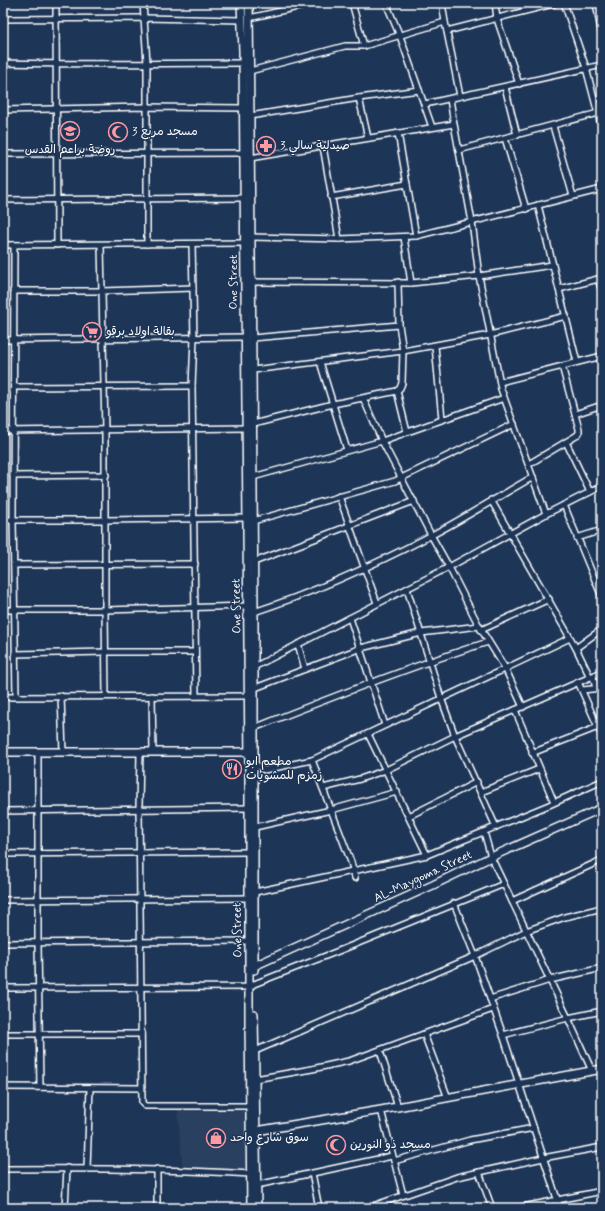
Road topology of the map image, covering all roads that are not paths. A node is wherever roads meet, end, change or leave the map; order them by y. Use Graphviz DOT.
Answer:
graph roads {
  1 [pos="56,3"];
  2 [pos="143,3"];
  3 [pos="241,3"];
  4 [pos="249,3"];
  5 [pos="316,3"];
  6 [pos="352,3"];
  7 [pos="386,3"];
  8 [pos="442,3"];
  9 [pos="495,3"];
  10 [pos="557,3"];
  11 [pos="564,3"];
  12 [pos="596,3"];
  13 [pos="144,18"];
  14 [pos="249,18"];
  15 [pos="3,19"];
  16 [pos="56,19"];
  17 [pos="497,19"];
  18 [pos="241,20"];
  19 [pos="445,22"];
  20 [pos="447,31"];
  21 [pos="400,36"];
  22 [pos="602,36"];
  23 [pos="364,46"];
  24 [pos="147,62"];
  25 [pos="3,63"];
  26 [pos="243,63"];
  27 [pos="56,64"];
  28 [pos="602,65"];
  29 [pos="586,68"];
  30 [pos="250,71"];
  31 [pos="519,84"];
  32 [pos="505,86"];
  33 [pos="419,90"];
  34 [pos="460,96"];
  35 [pos="359,98"];
  36 [pos="450,98"];
  37 [pos="425,104"];
  38 [pos="146,107"];
  39 [pos="243,108"];
  40 [pos="57,109"];
  41 [pos="3,110"];
  42 [pos="600,113"];
  43 [pos="250,116"];
  44 [pos="454,124"];
  45 [pos="553,126"];
  46 [pos="432,127"];
  47 [pos="602,129"];
  48 [pos="398,133"];
  49 [pos="517,135"];
  50 [pos="368,138"];
  51 [pos="505,138"];
  52 [pos="322,146"];
  53 [pos="459,150"];
  54 [pos="3,154"];
  55 [pos="58,154"];
  56 [pos="147,154"];
  57 [pos="247,156"];
  58 [pos="408,184"];
  59 [pos="602,189"];
  60 [pos="573,196"];
  61 [pos="331,197"];
  62 [pos="244,198"];
  63 [pos="147,199"];
  64 [pos="3,200"];
  65 [pos="58,200"];
  66 [pos="538,205"];
  67 [pos="247,208"];
  68 [pos="526,209"];
  69 [pos="472,222"];
  70 [pos="416,236"];
  71 [pos="251,237"];
  72 [pos="404,237"];
  73 [pos="339,239"];
  74 [pos="245,243"];
  75 [pos="101,244"];
  76 [pos="147,244"];
  77 [pos="192,244"];
  78 [pos="3,245"];
  79 [pos="14,245"];
  80 [pos="57,245"];
  81 [pos="552,265"];
  82 [pos="479,276"];
  83 [pos="600,278"];
  84 [pos="252,282"];
  85 [pos="398,282"];
  86 [pos="411,283"];
  87 [pos="193,288"];
  88 [pos="559,289"];
  89 [pos="13,291"];
  90 [pos="102,291"];
  91 [pos="602,291"];
  92 [pos="566,316"];
  93 [pos="399,326"];
  94 [pos="490,335"];
  95 [pos="194,338"];
  96 [pos="248,338"];
  97 [pos="3,340"];
  98 [pos="14,340"];
  99 [pos="102,340"];
  100 [pos="435,346"];
  101 [pos="402,351"];
  102 [pos="602,356"];
  103 [pos="320,362"];
  104 [pos="577,362"];
  105 [pos="562,366"];
  106 [pos="253,370"];
  107 [pos="500,382"];
  108 [pos="192,386"];
  109 [pos="14,387"];
  110 [pos="103,387"];
  111 [pos="397,391"];
  112 [pos="363,398"];
  113 [pos="504,398"];
  114 [pos="333,404"];
  115 [pos="602,405"];
  116 [pos="575,414"];
  117 [pos="442,419"];
  118 [pos="253,424"];
  119 [pos="514,424"];
  120 [pos="246,428"];
  121 [pos="193,430"];
  122 [pos="3,431"];
  123 [pos="13,431"];
  124 [pos="105,431"];
  125 [pos="406,432"];
  126 [pos="250,438"];
  127 [pos="382,441"];
  128 [pos="566,442"];
  129 [pos="347,450"];
  130 [pos="529,464"];
  131 [pos="106,475"];
  132 [pos="13,476"];
  133 [pos="253,477"];
  134 [pos="533,477"];
  135 [pos="402,478"];
  136 [pos="602,486"];
  137 [pos="590,492"];
  138 [pos="339,496"];
  139 [pos="491,500"];
  140 [pos="414,501"];
  141 [pos="564,505"];
  142 [pos="546,514"];
  143 [pos="194,519"];
  144 [pos="3,520"];
  145 [pos="13,520"];
  146 [pos="105,520"];
  147 [pos="250,520"];
  148 [pos="350,525"];
  149 [pos="602,530"];
  150 [pos="510,533"];
  151 [pos="431,535"];
  152 [pos="577,538"];
  153 [pos="254,562"];
  154 [pos="105,564"];
  155 [pos="195,564"];
  156 [pos="14,565"];
  157 [pos="365,567"];
  158 [pos="449,567"];
  159 [pos="407,589"];
  160 [pos="602,597"];
  161 [pos="549,598"];
  162 [pos="377,603"];
  163 [pos="248,606"];
  164 [pos="195,608"];
  165 [pos="3,610"];
  166 [pos="15,610"];
  167 [pos="105,610"];
  168 [pos="254,612"];
  169 [pos="350,618"];
  170 [pos="480,628"];
  171 [pos="602,629"];
  172 [pos="421,633"];
  173 [pos="570,638"];
  174 [pos="488,642"];
  175 [pos="298,644"];
  176 [pos="361,648"];
  177 [pos="576,648"];
  178 [pos="106,652"];
  179 [pos="195,652"];
  180 [pos="15,654"];
  181 [pos="430,661"];
  182 [pos="251,668"];
  183 [pos="505,668"];
  184 [pos="305,669"];
  185 [pos="602,672"];
  186 [pos="591,677"];
  187 [pos="372,682"];
  188 [pos="578,682"];
  189 [pos="255,688"];
  190 [pos="599,688"];
  191 [pos="582,690"];
  192 [pos="16,696"];
  193 [pos="61,696"];
  194 [pos="106,696"];
  195 [pos="152,696"];
  196 [pos="196,696"];
  197 [pos="248,696"];
  198 [pos="3,697"];
  199 [pos="441,698"];
  200 [pos="523,707"];
  201 [pos="515,710"];
  202 [pos="385,725"];
  203 [pos="598,727"];
  204 [pos="254,728"];
  205 [pos="368,734"];
  206 [pos="455,736"];
  207 [pos="602,736"];
  208 [pos="140,751"];
  209 [pos="3,752"];
  210 [pos="38,752"];
  211 [pos="63,752"];
  212 [pos="153,752"];
  213 [pos="252,752"];
  214 [pos="532,753"];
  215 [pos="312,760"];
  216 [pos="252,764"];
  217 [pos="539,769"];
  218 [pos="386,770"];
  219 [pos="602,781"];
  220 [pos="477,782"];
  221 [pos="323,788"];
  222 [pos="397,792"];
  223 [pos="481,792"];
  224 [pos="554,802"];
  225 [pos="249,808"];
  226 [pos="602,808"];
  227 [pos="139,809"];
  228 [pos="331,810"];
  229 [pos="3,811"];
  230 [pos="38,811"];
  231 [pos="409,816"];
  232 [pos="496,827"];
  233 [pos="255,828"];
  234 [pos="484,832"];
  235 [pos="249,852"];
  236 [pos="38,853"];
  237 [pos="140,853"];
  238 [pos="3,854"];
  239 [pos="427,855"];
  240 [pos="491,857"];
  241 [pos="602,860"];
  242 [pos="353,870"];
  243 [pos="355,878"];
  244 [pos="504,884"];
  245 [pos="255,892"];
  246 [pos="249,898"];
  247 [pos="140,899"];
  248 [pos="3,900"];
  249 [pos="38,900"];
  250 [pos="512,901"];
  251 [pos="454,903"];
  252 [pos="602,908"];
  253 [pos="526,931"];
  254 [pos="249,940"];
  255 [pos="141,942"];
  256 [pos="3,943"];
  257 [pos="38,943"];
  258 [pos="475,956"];
  259 [pos="252,967"];
  260 [pos="602,968"];
  261 [pos="550,980"];
  262 [pos="252,985"];
  263 [pos="141,987"];
  264 [pos="3,988"];
  265 [pos="39,988"];
  266 [pos="490,999"];
  267 [pos="493,1009"];
  268 [pos="602,1011"];
  269 [pos="568,1018"];
  270 [pos="3,1034"];
  271 [pos="39,1034"];
  272 [pos="141,1034"];
  273 [pos="424,1034"];
  274 [pos="503,1035"];
  275 [pos="255,1051"];
  276 [pos="380,1051"];
  277 [pos="602,1069"];
  278 [pos="592,1071"];
  279 [pos="255,1079"];
  280 [pos="519,1085"];
  281 [pos="3,1087"];
  282 [pos="40,1087"];
  283 [pos="90,1088"];
  284 [pos="141,1088"];
  285 [pos="448,1098"];
  286 [pos="250,1106"];
  287 [pos="398,1107"];
  288 [pos="381,1110"];
  289 [pos="534,1128"];
  290 [pos="253,1131"];
  291 [pos="602,1147"];
  292 [pos="543,1158"];
  293 [pos="393,1159"];
  294 [pos="67,1168"];
  295 [pos="87,1168"];
  296 [pos="3,1169"];
  297 [pos="157,1169"];
  298 [pos="479,1172"];
  299 [pos="312,1173"];
  300 [pos="251,1174"];
  301 [pos="257,1185"];
  302 [pos="602,1191"];
  303 [pos="403,1195"];
  304 [pos="557,1200"];
  305 [pos="65,1208"];
  306 [pos="157,1208"];
  307 [pos="251,1208"];
  308 [pos="257,1208"];
  309 [pos="319,1208"];
  310 [pos="367,1208"];
  311 [pos="492,1208"];
  312 [pos="518,1208"];
  313 [pos="560,1208"];
  1 -- 16 [label="street"];
  2 -- 13 [label="street"];
  3 -- 18 [label="street, One Street"];
  4 -- 14 [label="street, One Street"];
  5 -- 14 [label="street"];
  6 -- 23 [label="street"];
  7 -- 21 [label="street"];
  8 -- 19 [label="street"];
  9 -- 17 [label="street"];
  10 -- 17 [label="street"];
  11 -- 29 [label="street"];
  12 -- 22 [label="street"];
  13 -- 16 [label="street"];
  13 -- 18 [label="street"];
  13 -- 24 [label="street"];
  14 -- 30 [label="street, One Street"];
  15 -- 16 [label="street"];
  16 -- 27 [label="street"];
  17 -- 20 [label="street"];
  17 -- 31 [label="street"];
  18 -- 26 [label="street, One Street"];
  19 -- 20 [label="street"];
  19 -- 21 [label="street"];
  20 -- 34 [label="street"];
  21 -- 23 [label="street"];
  21 -- 33 [label="street"];
  23 -- 30 [label="street"];
  24 -- 26 [label="street"];
  24 -- 27 [label="street"];
  24 -- 38 [label="street"];
  25 -- 27 [label="street"];
  26 -- 39 [label="street, One Street"];
  27 -- 40 [label="street"];
  28 -- 29 [label="street"];
  29 -- 31 [label="street"];
  29 -- 42 [label="street"];
  30 -- 43 [label="street, One Street"];
  31 -- 32 [label="street"];
  32 -- 34 [label="street"];
  32 -- 49 [label="street"];
  33 -- 35 [label="street"];
  33 -- 37 [label="street"];
  34 -- 36 [label="street"];
  35 -- 43 [label="street"];
  35 -- 50 [label="street"];
  36 -- 37 [label="street"];
  36 -- 44 [label="street"];
  37 -- 46 [label="street"];
  38 -- 39 [label="street"];
  38 -- 40 [label="street"];
  38 -- 56 [label="street"];
  39 -- 57 [label="street, One Street"];
  40 -- 41 [label="street"];
  40 -- 55 [label="street"];
  42 -- 45 [label="street"];
  42 -- 47 [label="street"];
  43 -- 57 [label="street, One Street"];
  44 -- 46 [label="street"];
  44 -- 53 [label="street"];
  45 -- 49 [label="street"];
  45 -- 60 [label="street"];
  46 -- 48 [label="street"];
  48 -- 50 [label="street"];
  48 -- 58 [label="street"];
  49 -- 51 [label="street"];
  50 -- 52 [label="street"];
  51 -- 53 [label="street"];
  51 -- 68 [label="street"];
  52 -- 57 [label="street"];
  52 -- 61 [label="street"];
  53 -- 69 [label="street"];
  54 -- 55 [label="street"];
  55 -- 56 [label="street"];
  55 -- 65 [label="street"];
  56 -- 57 [label="street"];
  56 -- 63 [label="street"];
  57 -- 62 [label="street, One Street"];
  57 -- 67 [label="street, One Street"];
  58 -- 61 [label="street"];
  58 -- 70 [label="street"];
  59 -- 60 [label="street"];
  60 -- 66 [label="street"];
  61 -- 73 [label="street"];
  62 -- 63 [label="street"];
  62 -- 67 [label="street, One Street"];
  63 -- 65 [label="street"];
  63 -- 76 [label="street"];
  64 -- 65 [label="street"];
  65 -- 80 [label="street"];
  66 -- 68 [label="street"];
  66 -- 81 [label="street"];
  67 -- 71 [label="street, One Street"];
  67 -- 74 [label="street, One Street"];
  68 -- 69 [label="street"];
  69 -- 70 [label="street"];
  69 -- 82 [label="street"];
  70 -- 72 [label="street"];
  71 -- 73 [label="street"];
  71 -- 84 [label="street, One Street"];
  72 -- 73 [label="street"];
  72 -- 86 [label="street"];
  74 -- 77 [label="street"];
  74 -- 96 [label="street, One Street"];
  75 -- 76 [label="street"];
  75 -- 80 [label="street"];
  75 -- 90 [label="street"];
  76 -- 77 [label="street"];
  77 -- 87 [label="street"];
  78 -- 79 [label="street"];
  79 -- 80 [label="street"];
  79 -- 89 [label="street"];
  81 -- 82 [label="street"];
  81 -- 88 [label="street"];
  82 -- 86 [label="street"];
  82 -- 94 [label="street"];
  83 -- 88 [label="street"];
  83 -- 91 [label="street"];
  84 -- 85 [label="street"];
  84 -- 96 [label="street, One Street"];
  85 -- 86 [label="street"];
  85 -- 93 [label="street"];
  87 -- 90 [label="street"];
  87 -- 95 [label="street"];
  88 -- 92 [label="street"];
  89 -- 90 [label="street"];
  89 -- 98 [label="street"];
  90 -- 99 [label="street"];
  92 -- 94 [label="street"];
  92 -- 104 [label="street"];
  93 -- 96 [label="street"];
  93 -- 101 [label="street"];
  94 -- 100 [label="street"];
  94 -- 107 [label="street"];
  95 -- 96 [label="street"];
  95 -- 99 [label="street"];
  95 -- 108 [label="street"];
  96 -- 106 [label="street, One Street"];
  96 -- 120 [label="street, One Street"];
  97 -- 98 [label="street"];
  98 -- 99 [label="street"];
  98 -- 109 [label="street"];
  99 -- 110 [label="street"];
  100 -- 101 [label="street"];
  100 -- 117 [label="street"];
  101 -- 103 [label="street"];
  101 -- 111 [label="street"];
  102 -- 104 [label="street"];
  103 -- 106 [label="street"];
  103 -- 114 [label="street"];
  104 -- 105 [label="street"];
  105 -- 107 [label="street"];
  105 -- 116 [label="street"];
  106 -- 118 [label="street, One Street"];
  107 -- 113 [label="street"];
  108 -- 110 [label="street"];
  108 -- 121 [label="street"];
  109 -- 110 [label="street"];
  109 -- 123 [label="street"];
  110 -- 124 [label="street"];
  111 -- 112 [label="street"];
  111 -- 125 [label="street"];
  112 -- 114 [label="street"];
  112 -- 127 [label="street"];
  113 -- 117 [label="street"];
  113 -- 119 [label="street"];
  114 -- 118 [label="street"];
  114 -- 129 [label="street"];
  115 -- 116 [label="street"];
  116 -- 128 [label="street"];
  117 -- 125 [label="street"];
  118 -- 126 [label="street, One Street"];
  119 -- 130 [label="street"];
  119 -- 135 [label="street"];
  120 -- 121 [label="street"];
  120 -- 126 [label="street, One Street"];
  121 -- 124 [label="street"];
  121 -- 143 [label="street"];
  122 -- 123 [label="street"];
  123 -- 124 [label="street"];
  123 -- 132 [label="street"];
  124 -- 131 [label="street"];
  125 -- 127 [label="street"];
  126 -- 133 [label="street, One Street"];
  126 -- 147 [label="street, One Street"];
  127 -- 129 [label="street"];
  127 -- 135 [label="street"];
  128 -- 130 [label="street"];
  128 -- 137 [label="street"];
  129 -- 133 [label="street"];
  130 -- 134 [label="street"];
  131 -- 132 [label="street"];
  131 -- 146 [label="street"];
  132 -- 145 [label="street"];
  133 -- 147 [label="street, One Street"];
  134 -- 139 [label="street"];
  134 -- 142 [label="street"];
  135 -- 138 [label="street"];
  135 -- 140 [label="street"];
  136 -- 137 [label="street"];
  137 -- 141 [label="street"];
  138 -- 147 [label="street"];
  138 -- 148 [label="street"];
  139 -- 150 [label="street"];
  139 -- 151 [label="street"];
  140 -- 148 [label="street"];
  140 -- 151 [label="street"];
  141 -- 142 [label="street"];
  141 -- 152 [label="street"];
  142 -- 150 [label="street"];
  143 -- 146 [label="street"];
  143 -- 147 [label="street"];
  143 -- 155 [label="street"];
  144 -- 145 [label="street"];
  145 -- 146 [label="street"];
  145 -- 156 [label="street"];
  146 -- 154 [label="street"];
  147 -- 153 [label="street, One Street"];
  147 -- 163 [label="street, One Street"];
  148 -- 153 [label="street"];
  148 -- 157 [label="street"];
  149 -- 152 [label="street"];
  150 -- 158 [label="street"];
  150 -- 161 [label="street"];
  151 -- 157 [label="street"];
  151 -- 158 [label="street"];
  152 -- 160 [label="street"];
  153 -- 168 [label="street, One Street"];
  154 -- 155 [label="street"];
  154 -- 156 [label="street"];
  154 -- 167 [label="street"];
  155 -- 164 [label="street"];
  156 -- 166 [label="street"];
  157 -- 162 [label="street"];
  157 -- 168 [label="street"];
  158 -- 159 [label="street"];
  158 -- 170 [label="street"];
  159 -- 162 [label="street"];
  159 -- 172 [label="street"];
  161 -- 170 [label="street"];
  161 -- 173 [label="street"];
  162 -- 169 [label="street"];
  163 -- 164 [label="street"];
  163 -- 182 [label="street, One Street"];
  164 -- 167 [label="street"];
  164 -- 179 [label="street"];
  165 -- 166 [label="street"];
  166 -- 167 [label="street"];
  166 -- 180 [label="street"];
  167 -- 178 [label="street"];
  168 -- 182 [label="street, One Street"];
  169 -- 175 [label="street"];
  169 -- 176 [label="street"];
  170 -- 172 [label="street"];
  170 -- 174 [label="street"];
  171 -- 177 [label="street"];
  172 -- 176 [label="street"];
  172 -- 181 [label="street"];
  173 -- 177 [label="street"];
  173 -- 183 [label="street"];
  174 -- 181 [label="street"];
  174 -- 183 [label="street"];
  175 -- 182 [label="street"];
  175 -- 184 [label="street"];
  176 -- 184 [label="street"];
  176 -- 187 [label="street"];
  177 -- 186 [label="street"];
  178 -- 179 [label="street"];
  178 -- 180 [label="street"];
  178 -- 194 [label="street"];
  179 -- 196 [label="street"];
  180 -- 192 [label="street"];
  181 -- 187 [label="street"];
  181 -- 199 [label="street"];
  182 -- 189 [label="street, One Street"];
  182 -- 197 [label="street, One Street"];
  183 -- 199 [label="street"];
  183 -- 200 [label="street"];
  184 -- 189 [label="street"];
  185 -- 186 [label="street"];
  186 -- 188 [label="street"];
  186 -- 190 [label="street"];
  187 -- 202 [label="street"];
  187 -- 204 [label="street"];
  188 -- 191 [label="street"];
  188 -- 200 [label="street"];
  189 -- 204 [label="street, One Street"];
  190 -- 191 [label="street"];
  191 -- 203 [label="street"];
  192 -- 193 [label="street"];
  192 -- 198 [label="street"];
  193 -- 194 [label="street"];
  193 -- 211 [label="street"];
  194 -- 195 [label="street"];
  195 -- 196 [label="street"];
  195 -- 212 [label="street"];
  196 -- 197 [label="street"];
  197 -- 213 [label="street, One Street"];
  199 -- 202 [label="street"];
  199 -- 206 [label="street"];
  200 -- 201 [label="street"];
  201 -- 206 [label="street"];
  201 -- 214 [label="street"];
  202 -- 205 [label="street"];
  203 -- 207 [label="street"];
  203 -- 214 [label="street"];
  204 -- 213 [label="street, One Street"];
  205 -- 215 [label="street"];
  205 -- 218 [label="street"];
  206 -- 218 [label="street"];
  206 -- 220 [label="street"];
  208 -- 211 [label="street"];
  208 -- 212 [label="street"];
  208 -- 227 [label="street"];
  209 -- 210 [label="street"];
  210 -- 211 [label="street"];
  210 -- 230 [label="street"];
  212 -- 213 [label="street"];
  213 -- 216 [label="street, One Street"];
  214 -- 217 [label="street"];
  215 -- 216 [label="street"];
  215 -- 221 [label="street"];
  216 -- 225 [label="street, One Street"];
  216 -- 233 [label="street, One Street"];
  217 -- 223 [label="street"];
  217 -- 224 [label="street"];
  218 -- 221 [label="street"];
  218 -- 222 [label="street"];
  219 -- 224 [label="street"];
  220 -- 223 [label="street"];
  220 -- 231 [label="street"];
  221 -- 228 [label="street"];
  222 -- 228 [label="street"];
  222 -- 231 [label="street"];
  223 -- 232 [label="street"];
  224 -- 232 [label="street"];
  225 -- 227 [label="street"];
  225 -- 235 [label="street, One Street"];
  226 -- 240 [label="street, AL-Maygoma Street"];
  227 -- 230 [label="street"];
  227 -- 237 [label="street"];
  228 -- 233 [label="street"];
  228 -- 242 [label="street"];
  229 -- 230 [label="street"];
  230 -- 236 [label="street"];
  231 -- 239 [label="street"];
  232 -- 234 [label="street"];
  233 -- 245 [label="street, One Street"];
  234 -- 239 [label="street"];
  234 -- 240 [label="street"];
  235 -- 237 [label="street"];
  235 -- 246 [label="street, One Street"];
  236 -- 237 [label="street"];
  236 -- 238 [label="street"];
  236 -- 249 [label="street"];
  237 -- 247 [label="street"];
  239 -- 242 [label="street"];
  240 -- 244 [label="street"];
  240 -- 259 [label="street, AL-Maygoma Street"];
  241 -- 250 [label="street"];
  242 -- 243 [label="street"];
  242 -- 245 [label="street"];
  244 -- 250 [label="street"];
  244 -- 251 [label="street"];
  245 -- 259 [label="street, One Street"];
  246 -- 247 [label="street"];
  246 -- 254 [label="street, One Street"];
  247 -- 249 [label="street"];
  247 -- 255 [label="street"];
  248 -- 249 [label="street"];
  249 -- 257 [label="street"];
  250 -- 253 [label="street"];
  251 -- 258 [label="street"];
  251 -- 262 [label="street"];
  252 -- 253 [label="street"];
  253 -- 258 [label="street"];
  253 -- 261 [label="street"];
  254 -- 255 [label="street"];
  254 -- 259 [label="street, One Street"];
  255 -- 257 [label="street"];
  255 -- 263 [label="street"];
  256 -- 257 [label="street"];
  257 -- 265 [label="street"];
  258 -- 266 [label="street"];
  258 -- 275 [label="street"];
  259 -- 262 [label="street, One Street"];
  260 -- 261 [label="street"];
  261 -- 266 [label="street"];
  261 -- 269 [label="street"];
  262 -- 263 [label="street"];
  262 -- 275 [label="street, One Street"];
  262 -- 286 [label="street, One Street"];
  263 -- 265 [label="street"];
  263 -- 272 [label="street"];
  264 -- 265 [label="street"];
  265 -- 271 [label="street"];
  266 -- 267 [label="street"];
  267 -- 273 [label="street"];
  267 -- 274 [label="street"];
  268 -- 269 [label="street"];
  269 -- 274 [label="street"];
  269 -- 278 [label="street"];
  270 -- 271 [label="street"];
  271 -- 272 [label="street"];
  271 -- 282 [label="street"];
  272 -- 284 [label="street"];
  273 -- 276 [label="street"];
  273 -- 285 [label="street"];
  274 -- 280 [label="street"];
  275 -- 279 [label="street, One Street"];
  276 -- 279 [label="street"];
  276 -- 287 [label="street"];
  277 -- 278 [label="street"];
  278 -- 280 [label="street"];
  279 -- 290 [label="street, One Street"];
  280 -- 285 [label="street"];
  280 -- 289 [label="street"];
  281 -- 282 [label="street"];
  282 -- 283 [label="street"];
  283 -- 284 [label="street"];
  283 -- 295 [label="street"];
  284 -- 286 [label="street"];
  285 -- 287 [label="street"];
  286 -- 290 [label="street, One Street"];
  287 -- 288 [label="street"];
  288 -- 290 [label="street"];
  288 -- 293 [label="street"];
  289 -- 292 [label="street"];
  289 -- 293 [label="street"];
  290 -- 300 [label="street, One Street"];
  290 -- 301 [label="street, One Street"];
  291 -- 292 [label="street"];
  292 -- 298 [label="street"];
  292 -- 304 [label="street"];
  293 -- 299 [label="street"];
  293 -- 303 [label="street"];
  294 -- 295 [label="street"];
  294 -- 296 [label="street"];
  294 -- 305 [label="street"];
  295 -- 297 [label="street"];
  297 -- 300 [label="street"];
  297 -- 306 [label="street"];
  298 -- 303 [label="street"];
  298 -- 311 [label="street"];
  299 -- 301 [label="street"];
  299 -- 309 [label="street"];
  300 -- 307 [label="street, One Street"];
  301 -- 308 [label="street, One Street"];
  302 -- 304 [label="street"];
  303 -- 310 [label="street"];
  304 -- 312 [label="street"];
  304 -- 313 [label="street"];
}
